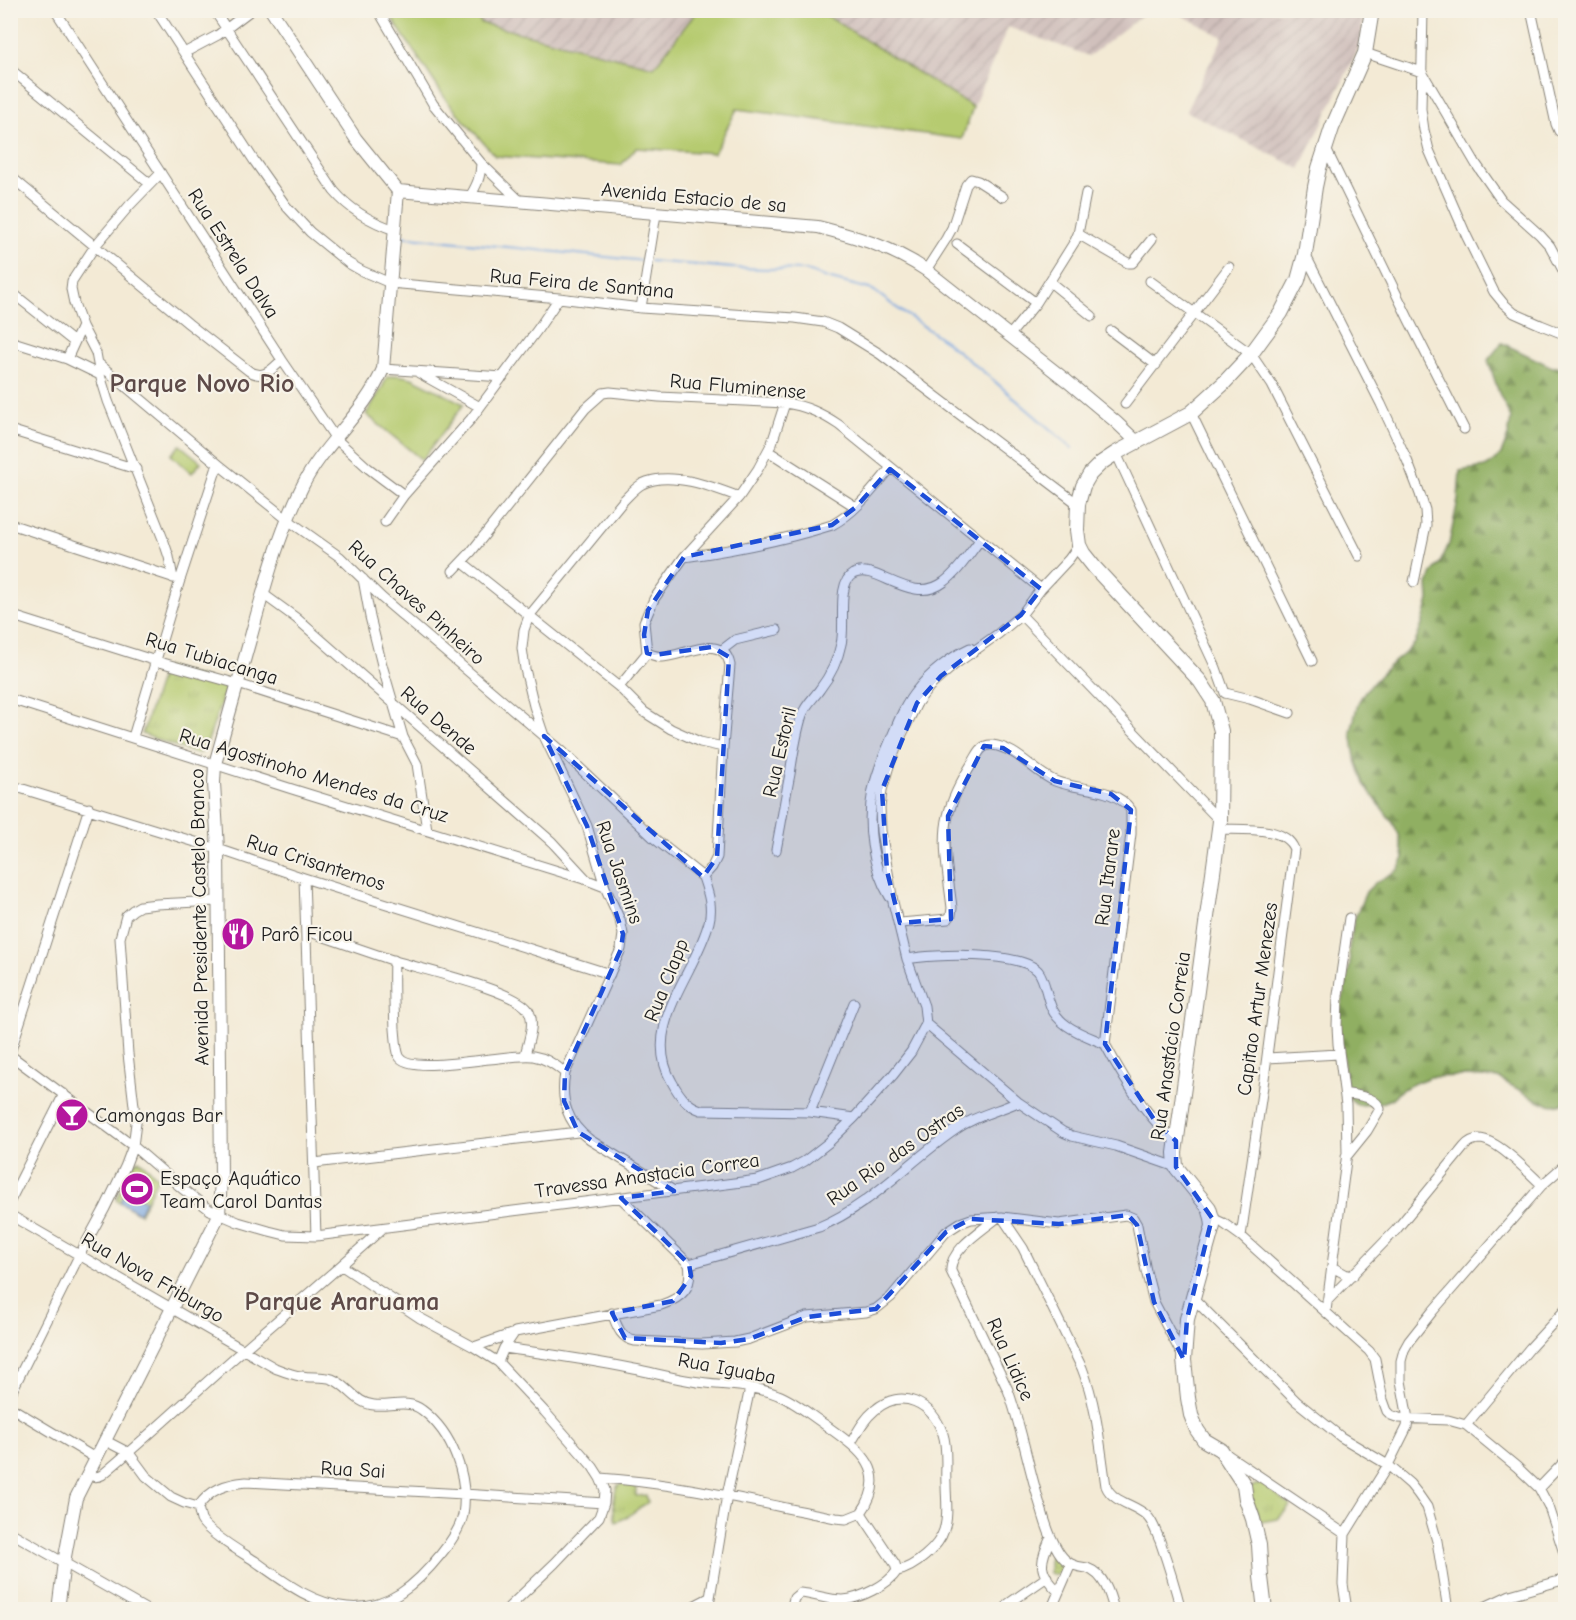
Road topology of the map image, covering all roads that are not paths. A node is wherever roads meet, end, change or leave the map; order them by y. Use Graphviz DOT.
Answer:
graph roads {
  1 [pos="56,10"];
  2 [pos="156,10"];
  3 [pos="214,10"];
  4 [pos="251,10"];
  5 [pos="271,10"];
  6 [pos="378,10"];
  7 [pos="1372,10"];
  8 [pos="1423,10"];
  9 [pos="1531,10"];
  10 [pos="226,29"];
  11 [pos="184,53"];
  12 [pos="1365,53"];
  13 [pos="10,69"];
  14 [pos="1422,72"];
  15 [pos="1566,135"];
  16 [pos="1325,147"];
  17 [pos="480,163"];
  18 [pos="161,173"];
  19 [pos="10,176"];
  20 [pos="150,184"];
  21 [pos="398,191"];
  22 [pos="1086,193"];
  23 [pos="1003,197"];
  24 [pos="469,198"];
  25 [pos="522,203"];
  26 [pos="656,214"];
  27 [pos="395,230"];
  28 [pos="1078,234"];
  29 [pos="1152,239"];
  30 [pos="957,244"];
  31 [pos="95,246"];
  32 [pos="1305,254"];
  33 [pos="1229,267"];
  34 [pos="926,270"];
  35 [pos="1566,276"];
  36 [pos="1150,281"];
  37 [pos="1050,282"];
  38 [pos="390,283"];
  39 [pos="10,291"];
  40 [pos="559,298"];
  41 [pos="1036,303"];
  42 [pos="641,308"];
  43 [pos="1194,314"];
  44 [pos="1092,316"];
  45 [pos="82,326"];
  46 [pos="1111,331"];
  47 [pos="1566,332"];
  48 [pos="1009,336"];
  49 [pos="10,341"];
  50 [pos="74,342"];
  51 [pos="1251,354"];
  52 [pos="67,359"];
  53 [pos="282,360"];
  54 [pos="99,364"];
  55 [pos="1156,365"];
  56 [pos="383,369"];
  57 [pos="417,372"];
  58 [pos="100,375"];
  59 [pos="502,377"];
  60 [pos="785,403"];
  61 [pos="1125,404"];
  62 [pos="480,406"];
  63 [pos="1191,413"];
  64 [pos="1464,429"];
  65 [pos="10,430"];
  66 [pos="336,439"];
  67 [pos="1137,442"];
  68 [pos="768,451"];
  69 [pos="1116,453"];
  70 [pos="218,464"];
  71 [pos="136,469"];
  72 [pos="890,469"];
  73 [pos="404,495"];
  74 [pos="739,497"];
  75 [pos="1078,504"];
  76 [pos="856,507"];
  77 [pos="288,520"];
  78 [pos="385,522"];
  79 [pos="10,524"];
  80 [pos="980,540"];
  81 [pos="1079,545"];
  82 [pos="1359,556"];
  83 [pos="684,557"];
  84 [pos="462,562"];
  85 [pos="453,571"];
  86 [pos="177,579"];
  87 [pos="363,579"];
  88 [pos="1414,582"];
  89 [pos="1041,590"];
  90 [pos="263,594"];
  91 [pos="382,598"];
  92 [pos="368,610"];
  93 [pos="10,615"];
  94 [pos="1021,615"];
  95 [pos="529,616"];
  96 [pos="777,630"];
  97 [pos="722,650"];
  98 [pos="647,653"];
  99 [pos="156,661"];
  100 [pos="1312,661"];
  101 [pos="384,673"];
  102 [pos="238,684"];
  103 [pos="370,684"];
  104 [pos="619,687"];
  105 [pos="1225,693"];
  106 [pos="10,699"];
  107 [pos="1213,701"];
  108 [pos="394,705"];
  109 [pos="1290,713"];
  110 [pos="544,736"];
  111 [pos="132,737"];
  112 [pos="403,737"];
  113 [pos="723,747"];
  114 [pos="215,764"];
  115 [pos="10,785"];
  116 [pos="89,808"];
  117 [pos="1219,825"];
  118 [pos="427,830"];
  119 [pos="218,849"];
  120 [pos="776,850"];
  121 [pos="304,878"];
  122 [pos="703,878"];
  123 [pos="586,880"];
  124 [pos="605,887"];
  125 [pos="217,901"];
  126 [pos="1349,918"];
  127 [pos="900,923"];
  128 [pos="307,931"];
  129 [pos="907,959"];
  130 [pos="394,960"];
  131 [pos="610,974"];
  132 [pos="854,1003"];
  133 [pos="926,1024"];
  134 [pos="1105,1044"];
  135 [pos="10,1054"];
  136 [pos="1340,1054"];
  137 [pos="525,1055"];
  138 [pos="1267,1058"];
  139 [pos="565,1073"];
  140 [pos="1345,1093"];
  141 [pos="64,1094"];
  142 [pos="1018,1102"];
  143 [pos="810,1112"];
  144 [pos="854,1118"];
  145 [pos="579,1132"];
  146 [pos="1176,1141"];
  147 [pos="134,1146"];
  148 [pos="1346,1157"];
  149 [pos="314,1163"];
  150 [pos="1566,1164"];
  151 [pos="1176,1167"];
  152 [pos="1542,1185"];
  153 [pos="674,1191"];
  154 [pos="621,1198"];
  155 [pos="10,1201"];
  156 [pos="10,1215"];
  157 [pos="219,1215"];
  158 [pos="1000,1217"];
  159 [pos="1212,1218"];
  160 [pos="383,1228"];
  161 [pos="316,1236"];
  162 [pos="1241,1236"];
  163 [pos="80,1254"];
  164 [pos="688,1264"];
  165 [pos="342,1266"];
  166 [pos="1332,1267"];
  167 [pos="1353,1276"];
  168 [pos="1329,1291"];
  169 [pos="1310,1297"];
  170 [pos="1193,1298"];
  171 [pos="1327,1306"];
  172 [pos="171,1308"];
  173 [pos="1566,1309"];
  174 [pos="612,1313"];
  175 [pos="515,1332"];
  176 [pos="474,1347"];
  177 [pos="504,1347"];
  178 [pos="244,1350"];
  179 [pos="1184,1360"];
  180 [pos="498,1362"];
  181 [pos="750,1388"];
  182 [pos="10,1395"];
  183 [pos="10,1407"];
  184 [pos="1408,1419"];
  185 [pos="1466,1425"];
  186 [pos="104,1440"];
  187 [pos="851,1443"];
  188 [pos="1221,1450"];
  189 [pos="129,1453"];
  190 [pos="95,1458"];
  191 [pos="1566,1460"];
  192 [pos="1388,1465"];
  193 [pos="87,1474"];
  194 [pos="600,1478"];
  195 [pos="1539,1488"];
  196 [pos="464,1494"];
  197 [pos="727,1495"];
  198 [pos="604,1503"];
  199 [pos="198,1507"];
  200 [pos="861,1513"];
  201 [pos="10,1532"];
  202 [pos="1345,1534"];
  203 [pos="1051,1537"];
  204 [pos="1566,1559"];
  205 [pos="64,1562"];
  206 [pos="1069,1562"];
  207 [pos="897,1571"];
  208 [pos="1047,1577"];
  209 [pos="1566,1580"];
  210 [pos="1058,1592"];
  211 [pos="709,1598"];
  212 [pos="1008,1604"];
  213 [pos="791,1605"];
  214 [pos="58,1610"];
  215 [pos="147,1610"];
  216 [pos="506,1610"];
  217 [pos="686,1610"];
  218 [pos="708,1610"];
  219 [pos="1052,1610"];
  220 [pos="1114,1610"];
  221 [pos="1181,1610"];
  222 [pos="1265,1610"];
  223 [pos="1347,1610"];
  224 [pos="1448,1610"];
  225 [pos="1478,1610"];
  1 -- 18 [label="street, Rua Estrela Dalva"];
  2 -- 11 [label="street, Rua Feira de Santana"];
  3 -- 10 [label="street"];
  4 -- 10 [label="street"];
  5 -- 21 [label="street"];
  6 -- 17 [label="street"];
  7 -- 12 [label="main road"];
  8 -- 14 [label="street"];
  9 -- 15 [label="street"];
  10 -- 11 [label="street"];
  10 -- 27 [label="street"];
  11 -- 38 [label="street, Rua Feira de Santana"];
  12 -- 14 [label="street"];
  12 -- 16 [label="main road"];
  13 -- 20 [label="street"];
  14 -- 35 [label="street"];
  14 -- 47 [label="street"];
  16 -- 32 [label="main road"];
  16 -- 64 [label="street"];
  17 -- 24 [label="street"];
  17 -- 25 [label="street"];
  18 -- 20 [label="street"];
  18 -- 53 [label="street, Rua Estrela Dalva"];
  19 -- 31 [label="street"];
  20 -- 31 [label="street"];
  21 -- 24 [label="street, Avenida Estacio de sa"];
  21 -- 27 [label="street, Avenida Presidente Castelo Branco"];
  22 -- 28 [label="street"];
  23 -- 34 [label="street"];
  24 -- 25 [label="street, Avenida Estacio de sa"];
  25 -- 26 [label="street, Avenida Estacio de sa"];
  26 -- 34 [label="street, Avenida Estacio de sa"];
  26 -- 42 [label="street"];
  27 -- 38 [label="street, Avenida Presidente Castelo Branco"];
  28 -- 29 [label="street"];
  28 -- 37 [label="street"];
  30 -- 41 [label="street"];
  31 -- 45 [label="street"];
  31 -- 53 [label="street"];
  32 -- 51 [label="main road"];
  32 -- 88 [label="street"];
  33 -- 43 [label="street"];
  34 -- 48 [label="street, Avenida Estacio de sa"];
  36 -- 43 [label="street"];
  37 -- 41 [label="street"];
  37 -- 44 [label="street"];
  38 -- 40 [label="street, Rua Feira de Santana"];
  38 -- 56 [label="street, Avenida Presidente Castelo Branco"];
  39 -- 50 [label="street"];
  40 -- 42 [label="street, Rua Feira de Santana"];
  40 -- 59 [label="street"];
  41 -- 48 [label="street"];
  42 -- 75 [label="street, Rua Feira de Santana"];
  43 -- 51 [label="street"];
  43 -- 55 [label="street"];
  45 -- 50 [label="street"];
  45 -- 54 [label="street"];
  46 -- 55 [label="street"];
  48 -- 67 [label="street, Avenida Estacio de sa"];
  49 -- 52 [label="street"];
  50 -- 52 [label="street"];
  51 -- 63 [label="main road"];
  51 -- 82 [label="street"];
  52 -- 58 [label="street"];
  53 -- 66 [label="street, Rua Estrela Dalva"];
  54 -- 58 [label="street"];
  54 -- 70 [label="street, Rua Chaves Pinheiro"];
  55 -- 61 [label="street"];
  56 -- 57 [label="street"];
  56 -- 66 [label="street, Avenida Presidente Castelo Branco"];
  57 -- 59 [label="street"];
  57 -- 62 [label="street"];
  58 -- 71 [label="street"];
  59 -- 62 [label="street"];
  60 -- 68 [label="street"];
  60 -- 72 [label="street, Rua Fluminense"];
  60 -- 84 [label="street, Rua Fluminense"];
  62 -- 73 [label="street"];
  63 -- 67 [label="main road"];
  63 -- 100 [label="street"];
  65 -- 71 [label="street"];
  66 -- 73 [label="street, Rua Estrela Dalva"];
  66 -- 77 [label="street, Avenida Presidente Castelo Branco"];
  67 -- 69 [label="main road"];
  68 -- 74 [label="street"];
  68 -- 76 [label="street"];
  69 -- 75 [label="main road"];
  69 -- 105 [label="street"];
  70 -- 77 [label="street, Rua Chaves Pinheiro"];
  70 -- 86 [label="street"];
  71 -- 86 [label="street"];
  72 -- 76 [label="street"];
  72 -- 80 [label="street, Rua Fluminense"];
  73 -- 78 [label="street"];
  74 -- 83 [label="street"];
  74 -- 95 [label="street"];
  75 -- 81 [label="main road"];
  76 -- 83 [label="street"];
  77 -- 87 [label="street, Rua Chaves Pinheiro"];
  77 -- 90 [label="street, Avenida Presidente Castelo Branco"];
  79 -- 86 [label="street"];
  80 -- 89 [label="street, Rua Fluminense"];
  80 -- 120 [label="street, Rua Estoril"];
  81 -- 89 [label="street"];
  81 -- 107 [label="main road, Rua Anastácio Correia"];
  83 -- 98 [label="street"];
  84 -- 85 [label="street, Rua Fluminense"];
  84 -- 95 [label="street"];
  86 -- 99 [label="street"];
  87 -- 91 [label="street, Rua Chaves Pinheiro"];
  87 -- 92 [label="street"];
  89 -- 94 [label="street"];
  90 -- 102 [label="street, Avenida Presidente Castelo Branco"];
  90 -- 103 [label="street, Rua Dende"];
  91 -- 92 [label="street"];
  91 -- 110 [label="street, Rua Chaves Pinheiro"];
  92 -- 101 [label="street"];
  93 -- 99 [label="street, Rua Tubiacanga"];
  94 -- 117 [label="street"];
  94 -- 127 [label="street"];
  95 -- 104 [label="street"];
  95 -- 110 [label="street, Rua Jasmins"];
  96 -- 97 [label="street"];
  97 -- 98 [label="street"];
  97 -- 113 [label="street"];
  98 -- 104 [label="street"];
  99 -- 102 [label="street, Rua Tubiacanga"];
  99 -- 111 [label="street"];
  101 -- 103 [label="street"];
  101 -- 108 [label="street"];
  102 -- 112 [label="street, Rua Tubiacanga"];
  102 -- 114 [label="street, Avenida Presidente Castelo Branco"];
  103 -- 108 [label="street, Rua Dende"];
  104 -- 113 [label="street"];
  105 -- 107 [label="street"];
  105 -- 109 [label="street"];
  106 -- 111 [label="street, Rua Agostinoho Mendes da Cruz"];
  107 -- 117 [label="main road, Rua Anastácio Correia"];
  108 -- 112 [label="street"];
  108 -- 123 [label="street, Rua Dende"];
  110 -- 122 [label="street, Rua Chaves Pinheiro"];
  110 -- 124 [label="street, Rua Jasmins"];
  111 -- 114 [label="street, Rua Agostinoho Mendes da Cruz"];
  112 -- 118 [label="street"];
  113 -- 122 [label="street"];
  114 -- 118 [label="street, Rua Agostinoho Mendes da Cruz"];
  114 -- 119 [label="street, Avenida Presidente Castelo Branco"];
  115 -- 116 [label="street, Rua Crisantemos"];
  116 -- 119 [label="street, Rua Crisantemos"];
  116 -- 135 [label="street"];
  117 -- 138 [label="street, Capitao Artur Menezes"];
  117 -- 146 [label="main road, Rua Anastácio Correia"];
  118 -- 123 [label="street, Rua Agostinoho Mendes da Cruz"];
  119 -- 121 [label="street, Rua Crisantemos"];
  119 -- 125 [label="street, Avenida Presidente Castelo Branco"];
  121 -- 128 [label="street"];
  121 -- 131 [label="street, Rua Crisantemos"];
  122 -- 143 [label="street, Rua Clapp"];
  123 -- 124 [label="street, Rua Agostinoho Mendes da Cruz"];
  124 -- 131 [label="street, Rua Jasmins"];
  125 -- 147 [label="street"];
  125 -- 157 [label="street, Avenida Presidente Castelo Branco"];
  126 -- 136 [label="street"];
  127 -- 129 [label="street"];
  127 -- 134 [label="street, Rua Itarare"];
  128 -- 130 [label="street"];
  128 -- 149 [label="street"];
  129 -- 133 [label="street"];
  129 -- 134 [label="street"];
  130 -- 137 [label="street"];
  130 -- 137 [label="street"];
  131 -- 139 [label="street, Rua Jasmins"];
  132 -- 143 [label="street"];
  133 -- 142 [label="street"];
  133 -- 144 [label="street, Travessa Anastacia Correa"];
  134 -- 146 [label="street"];
  135 -- 141 [label="street, Travessa Anastacia Correa"];
  136 -- 138 [label="street"];
  136 -- 140 [label="street"];
  137 -- 139 [label="street"];
  138 -- 162 [label="street, Capitao Artur Menezes"];
  139 -- 145 [label="street, Rua Jasmins"];
  140 -- 148 [label="street"];
  140 -- 148 [label="street"];
  141 -- 147 [label="street, Travessa Anastacia Correa"];
  141 -- 155 [label="street"];
  142 -- 151 [label="street"];
  142 -- 164 [label="street, Rua Rio das Ostras"];
  143 -- 144 [label="street, Rua Clapp"];
  144 -- 153 [label="street, Travessa Anastacia Correa"];
  145 -- 149 [label="street"];
  145 -- 153 [label="street"];
  146 -- 151 [label="main road, Rua Anastácio Correia"];
  147 -- 157 [label="street, Travessa Anastacia Correa"];
  147 -- 163 [label="street"];
  148 -- 166 [label="street"];
  149 -- 161 [label="street"];
  150 -- 152 [label="street"];
  151 -- 159 [label="main road, Rua Anastácio Correia"];
  152 -- 167 [label="street"];
  152 -- 184 [label="street"];
  153 -- 154 [label="street, Travessa Anastacia Correa"];
  154 -- 160 [label="street, Travessa Anastacia Correa"];
  154 -- 164 [label="street"];
  156 -- 163 [label="street, Rua Nova Friburgo"];
  157 -- 161 [label="street, Travessa Anastacia Correa"];
  157 -- 172 [label="street, Avenida Presidente Castelo Branco"];
  158 -- 174 [label="street"];
  158 -- 179 [label="street"];
  158 -- 203 [label="street, Rua Lidice"];
  158 -- 221 [label="street"];
  159 -- 162 [label="street"];
  159 -- 170 [label="main road"];
  160 -- 161 [label="street, Travessa Anastacia Correa"];
  160 -- 165 [label="street"];
  162 -- 169 [label="street"];
  163 -- 172 [label="street, Rua Nova Friburgo"];
  163 -- 182 [label="street"];
  164 -- 174 [label="street"];
  165 -- 176 [label="street"];
  165 -- 178 [label="street"];
  166 -- 167 [label="street"];
  166 -- 168 [label="street"];
  167 -- 171 [label="street"];
  168 -- 169 [label="street"];
  168 -- 171 [label="street"];
  169 -- 171 [label="street"];
  170 -- 179 [label="main road"];
  170 -- 192 [label="street"];
  171 -- 184 [label="street"];
  172 -- 178 [label="street, Rua Nova Friburgo"];
  172 -- 186 [label="street, Avenida Presidente Castelo Branco"];
  173 -- 185 [label="street"];
  174 -- 175 [label="street"];
  175 -- 176 [label="street"];
  175 -- 177 [label="street"];
  176 -- 180 [label="street"];
  177 -- 180 [label="street"];
  177 -- 181 [label="street, Rua Iguaba"];
  178 -- 189 [label="street"];
  178 -- 196 [label="street, Rua Nova Friburgo"];
  179 -- 188 [label="main road"];
  180 -- 194 [label="street"];
  181 -- 187 [label="street, Rua Iguaba"];
  181 -- 197 [label="street"];
  183 -- 190 [label="street"];
  184 -- 185 [label="street"];
  184 -- 192 [label="street"];
  185 -- 195 [label="street"];
  186 -- 189 [label="street"];
  186 -- 190 [label="street, Avenida Presidente Castelo Branco"];
  187 -- 200 [label="street, Rua Iguaba"];
  187 -- 207 [label="street"];
  188 -- 202 [label="street"];
  188 -- 222 [label="main road"];
  189 -- 193 [label="street"];
  189 -- 199 [label="street"];
  190 -- 193 [label="street, Avenida Presidente Castelo Branco"];
  191 -- 195 [label="street"];
  192 -- 202 [label="street"];
  192 -- 224 [label="street"];
  193 -- 205 [label="street, Avenida Presidente Castelo Branco"];
  194 -- 197 [label="street"];
  194 -- 198 [label="street"];
  195 -- 204 [label="street"];
  196 -- 198 [label="street, Rua Sai"];
  196 -- 199 [label="street, Rua Sai"];
  196 -- 199 [label="street, Rua Nova Friburgo"];
  197 -- 200 [label="street"];
  197 -- 211 [label="street"];
  198 -- 216 [label="street"];
  200 -- 207 [label="street"];
  201 -- 205 [label="street"];
  202 -- 223 [label="street"];
  203 -- 206 [label="street, Rua Lidice"];
  203 -- 208 [label="street"];
  205 -- 214 [label="street, Avenida Presidente Castelo Branco"];
  205 -- 215 [label="street"];
  206 -- 210 [label="street"];
  206 -- 220 [label="street"];
  207 -- 213 [label="street"];
  208 -- 210 [label="street"];
  208 -- 212 [label="street"];
  209 -- 225 [label="street"];
  210 -- 219 [label="street"];
  211 -- 217 [label="street"];
  211 -- 218 [label="street"];
}
